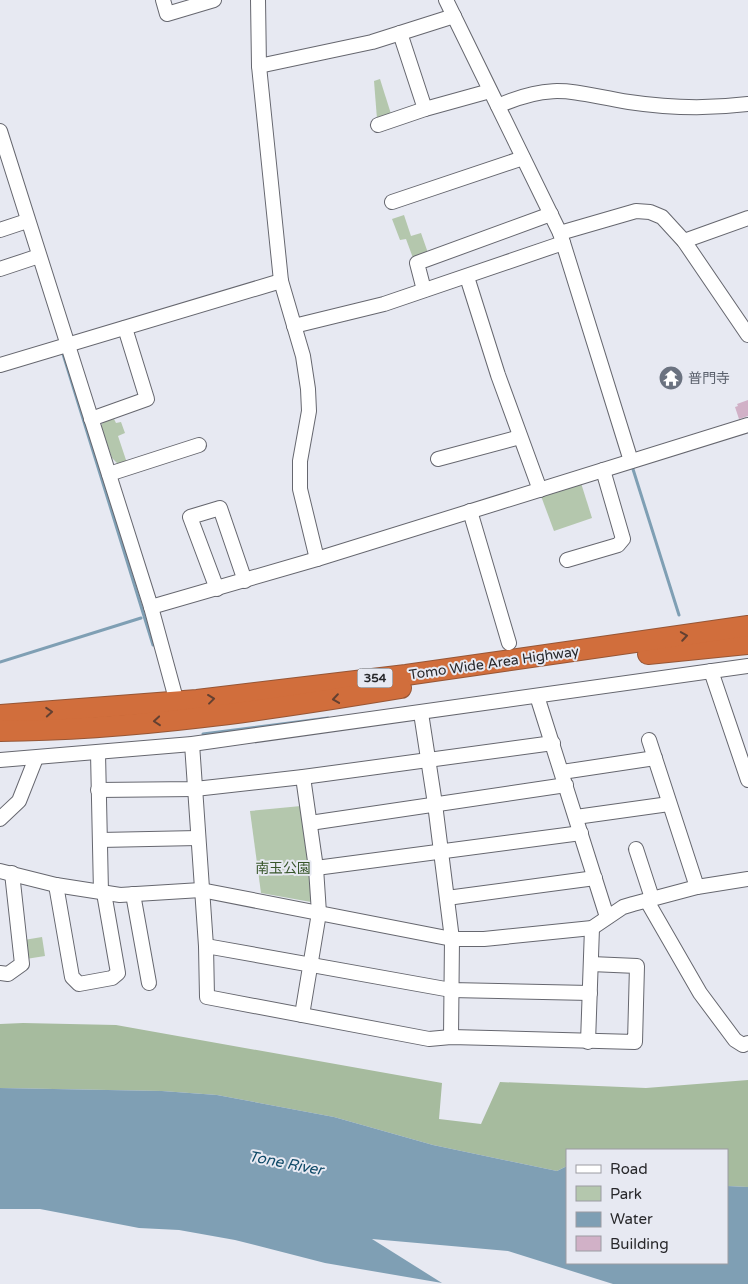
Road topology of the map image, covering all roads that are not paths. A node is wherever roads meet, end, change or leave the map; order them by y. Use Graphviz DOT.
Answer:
graph roads {
  1 [pos="163,0"];
  2 [pos="214,0"];
  3 [pos="258,0"];
  4 [pos="446,0"];
  5 [pos="454,16"];
  6 [pos="400,33"];
  7 [pos="259,66"];
  8 [pos="490,91"];
  9 [pos="748,104"];
  10 [pos="498,106"];
  11 [pos="425,109"];
  12 [pos="378,125"];
  13 [pos="0,131"];
  14 [pos="523,158"];
  15 [pos="392,202"];
  16 [pos="551,214"];
  17 [pos="748,218"];
  18 [pos="27,221"];
  19 [pos="0,230"];
  20 [pos="562,238"];
  21 [pos="684,241"];
  22 [pos="39,256"];
  23 [pos="0,269"];
  24 [pos="467,276"];
  25 [pos="281,281"];
  26 [pos="424,290"];
  27 [pos="294,326"];
  28 [pos="125,328"];
  29 [pos="748,335"];
  30 [pos="67,346"];
  31 [pos="0,365"];
  32 [pos="91,418"];
  33 [pos="748,426"];
  34 [pos="520,436"];
  35 [pos="199,445"];
  36 [pos="438,459"];
  37 [pos="630,462"];
  38 [pos="603,470"];
  39 [pos="109,474"];
  40 [pos="540,490"];
  41 [pos="470,512"];
  42 [pos="317,559"];
  43 [pos="567,560"];
  44 [pos="245,581"];
  45 [pos="217,589"];
  46 [pos="151,608"];
  47 [pos="748,626"];
  48 [pos="509,643"];
  49 [pos="748,644"];
  50 [pos="748,666"];
  51 [pos="711,671"];
  52 [pos="537,696"];
  53 [pos="179,710"];
  54 [pos="421,713"];
  55 [pos="0,715"];
  56 [pos="0,731"];
  57 [pos="649,740"];
  58 [pos="553,743"];
  59 [pos="192,744"];
  60 [pos="98,753"];
  61 [pos="36,758"];
  62 [pos="655,758"];
  63 [pos="0,760"];
  64 [pos="427,760"];
  65 [pos="303,777"];
  66 [pos="564,778"];
  67 [pos="748,780"];
  68 [pos="195,789"];
  69 [pos="98,790"];
  70 [pos="435,804"];
  71 [pos="669,804"];
  72 [pos="576,817"];
  73 [pos="0,820"];
  74 [pos="310,823"];
  75 [pos="581,833"];
  76 [pos="198,838"];
  77 [pos="100,840"];
  78 [pos="636,849"];
  79 [pos="441,852"];
  80 [pos="316,868"];
  81 [pos="6,872"];
  82 [pos="595,878"];
  83 [pos="748,879"];
  84 [pos="56,885"];
  85 [pos="697,887"];
  86 [pos="201,890"];
  87 [pos="103,892"];
  88 [pos="133,894"];
  89 [pos="447,898"];
  90 [pos="650,899"];
  91 [pos="319,913"];
  92 [pos="607,917"];
  93 [pos="592,928"];
  94 [pos="452,939"];
  95 [pos="206,946"];
  96 [pos="590,964"];
  97 [pos="310,965"];
  98 [pos="0,973"];
  99 [pos="149,983"];
  100 [pos="451,990"];
  101 [pos="590,993"];
  102 [pos="302,1015"];
  103 [pos="451,1037"];
  104 [pos="588,1042"];
  105 [pos="748,1043"];
  1 -- 2 [label="street"];
  3 -- 7 [label="street"];
  4 -- 5 [label="street"];
  5 -- 6 [label="street"];
  5 -- 8 [label="street"];
  6 -- 7 [label="street"];
  6 -- 11 [label="street"];
  7 -- 25 [label="street"];
  8 -- 10 [label="street"];
  8 -- 11 [label="street"];
  9 -- 10 [label="street"];
  10 -- 14 [label="street"];
  11 -- 12 [label="street"];
  13 -- 18 [label="street"];
  14 -- 15 [label="street"];
  14 -- 16 [label="street"];
  16 -- 20 [label="street"];
  16 -- 26 [label="street"];
  17 -- 21 [label="street"];
  18 -- 19 [label="street"];
  18 -- 22 [label="street"];
  20 -- 21 [label="street"];
  20 -- 24 [label="street"];
  20 -- 37 [label="street"];
  21 -- 29 [label="street"];
  22 -- 23 [label="street"];
  22 -- 30 [label="street"];
  24 -- 26 [label="street"];
  24 -- 34 [label="street"];
  25 -- 27 [label="street"];
  25 -- 28 [label="street"];
  26 -- 27 [label="street"];
  27 -- 42 [label="street"];
  28 -- 30 [label="street"];
  28 -- 32 [label="street"];
  30 -- 31 [label="street"];
  30 -- 32 [label="street"];
  32 -- 39 [label="street"];
  33 -- 37 [label="street"];
  34 -- 36 [label="street"];
  34 -- 40 [label="street"];
  35 -- 39 [label="street"];
  37 -- 38 [label="street"];
  38 -- 40 [label="street"];
  38 -- 43 [label="street"];
  39 -- 46 [label="street"];
  40 -- 41 [label="street"];
  41 -- 42 [label="street"];
  41 -- 48 [label="street"];
  42 -- 44 [label="street"];
  44 -- 45 [label="street"];
  44 -- 45 [label="street"];
  45 -- 46 [label="street"];
  46 -- 53 [label="street"];
  53 -- 47 [label="highway, Tomo Wide Area Highway / 354, one-way"];
  49 -- 53 [label="highway, Tomo Wide Area Highway / 354, one-way"];
  50 -- 51 [label="street"];
  51 -- 52 [label="street"];
  51 -- 67 [label="street"];
  52 -- 54 [label="street"];
  52 -- 58 [label="street"];
  55 -- 53 [label="highway, Tomo Wide Area Highway / 354, one-way"];
  53 -- 56 [label="highway, Tomo Wide Area Highway / 354, one-way"];
  54 -- 59 [label="street"];
  54 -- 64 [label="street"];
  57 -- 62 [label="street"];
  58 -- 64 [label="street"];
  58 -- 66 [label="street"];
  59 -- 60 [label="street"];
  59 -- 68 [label="street"];
  60 -- 61 [label="street"];
  60 -- 69 [label="street"];
  61 -- 63 [label="street"];
  61 -- 73 [label="street"];
  62 -- 66 [label="street"];
  62 -- 71 [label="street"];
  64 -- 65 [label="street"];
  64 -- 70 [label="street"];
  65 -- 68 [label="street"];
  65 -- 74 [label="street"];
  66 -- 70 [label="street"];
  66 -- 72 [label="street"];
  68 -- 69 [label="street"];
  68 -- 76 [label="street"];
  69 -- 77 [label="street"];
  70 -- 74 [label="street"];
  70 -- 79 [label="street"];
  71 -- 72 [label="street"];
  71 -- 85 [label="street"];
  72 -- 75 [label="street"];
  74 -- 80 [label="street"];
  75 -- 79 [label="street"];
  75 -- 82 [label="street"];
  76 -- 77 [label="street"];
  76 -- 86 [label="street"];
  77 -- 87 [label="street"];
  78 -- 90 [label="street"];
  79 -- 80 [label="street"];
  79 -- 89 [label="street"];
  80 -- 91 [label="street"];
  81 -- 84 [label="street"];
  81 -- 98 [label="street"];
  82 -- 89 [label="street"];
  82 -- 92 [label="street"];
  83 -- 85 [label="street"];
  84 -- 87 [label="street"];
  84 -- 87 [label="street"];
  85 -- 90 [label="street"];
  86 -- 88 [label="street"];
  86 -- 91 [label="street"];
  86 -- 95 [label="street"];
  87 -- 88 [label="street"];
  88 -- 99 [label="street"];
  89 -- 94 [label="street"];
  90 -- 92 [label="street"];
  90 -- 105 [label="street"];
  91 -- 94 [label="street"];
  91 -- 97 [label="street"];
  92 -- 93 [label="street"];
  93 -- 94 [label="street"];
  93 -- 96 [label="street"];
  94 -- 100 [label="street"];
  95 -- 97 [label="street"];
  95 -- 102 [label="street"];
  96 -- 101 [label="street"];
  96 -- 104 [label="street"];
  97 -- 100 [label="street"];
  97 -- 102 [label="street"];
  100 -- 101 [label="street"];
  100 -- 103 [label="street"];
  101 -- 104 [label="street"];
  102 -- 103 [label="street"];
  103 -- 104 [label="street"];
}
